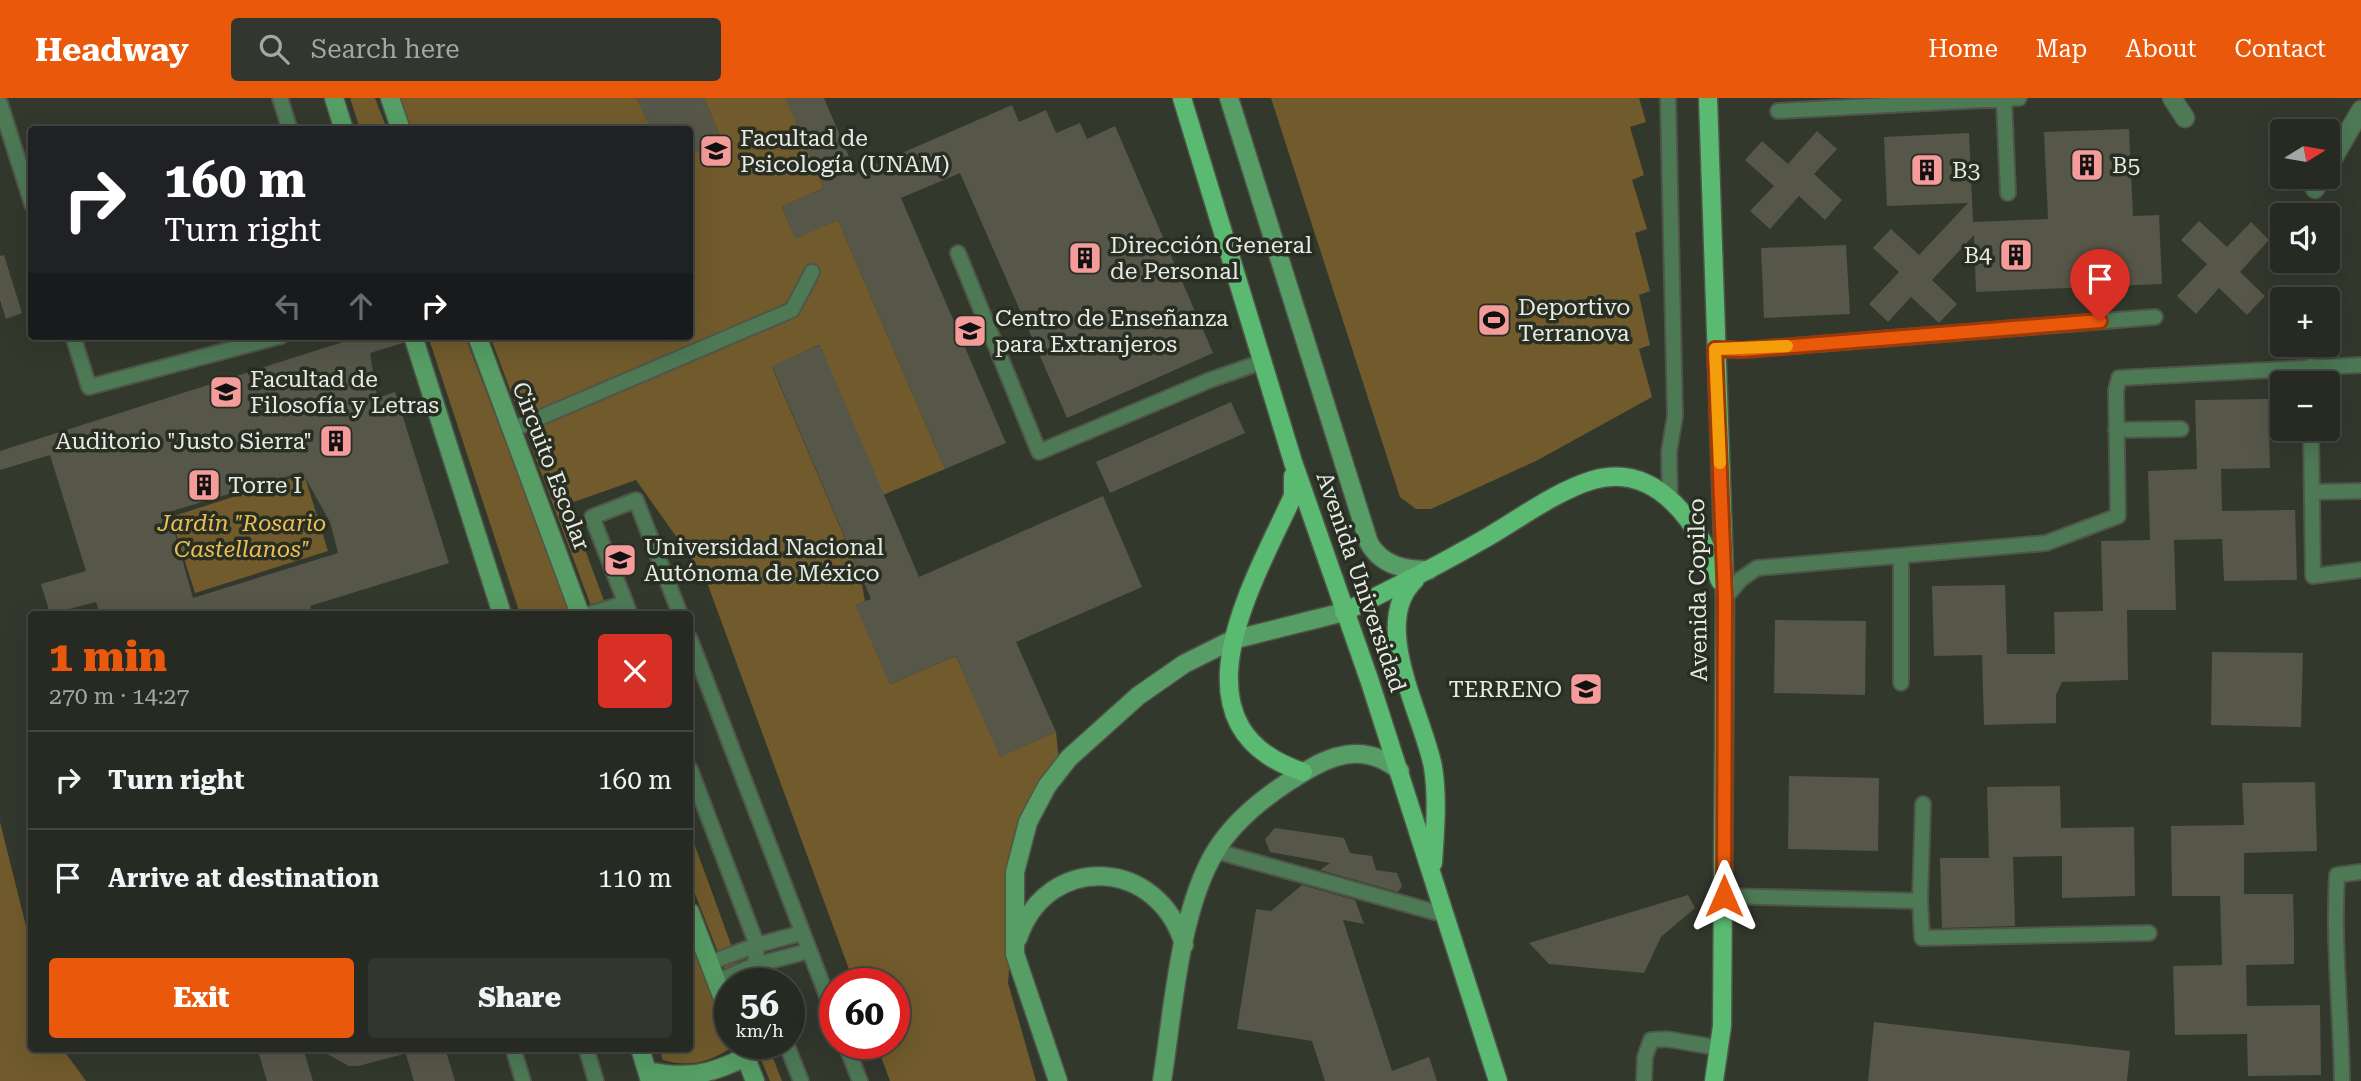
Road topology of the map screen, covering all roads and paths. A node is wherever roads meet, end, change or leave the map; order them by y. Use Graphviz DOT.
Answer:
graph roads {
  1 [pos="280,98"];
  2 [pos="334,98"];
  3 [pos="390,98"];
  4 [pos="1182,98"];
  5 [pos="1229,98"];
  6 [pos="1668,98"];
  7 [pos="1708,98"];
  8 [pos="2020,98"];
  9 [pos="2172,98"];
  10 [pos="2004,99"];
  11 [pos="1857,102"];
  12 [pos="0,103"];
  13 [pos="1778,111"];
  14 [pos="2360,112"];
  15 [pos="2185,118"];
  16 [pos="289,126"];
  17 [pos="343,126"];
  18 [pos="400,126"];
  19 [pos="2340,146"];
  20 [pos="28,191"];
  21 [pos="2008,193"];
  22 [pos="958,253"];
  23 [pos="812,272"];
  24 [pos="2155,317"];
  25 [pos="74,340"];
  26 [pos="266,340"];
  27 [pos="414,340"];
  28 [pos="478,340"];
  29 [pos="1715,349"];
  30 [pos="1262,362"];
  31 [pos="2361,365"];
  32 [pos="2311,366"];
  33 [pos="2311,371"];
  34 [pos="2181,429"];
  35 [pos="511,430"];
  36 [pos="2116,430"];
  37 [pos="2311,441"];
  38 [pos="1293,462"];
  39 [pos="2361,491"];
  40 [pos="2312,492"];
  41 [pos="1670,498"];
  42 [pos="1901,556"];
  43 [pos="1429,570"];
  44 [pos="2361,570"];
  45 [pos="1725,598"];
  46 [pos="628,609"];
  47 [pos="501,611"];
  48 [pos="579,611"];
  49 [pos="679,611"];
  50 [pos="1344,612"];
  51 [pos="1232,640"];
  52 [pos="693,647"];
  53 [pos="1902,683"];
  54 [pos="1400,771"];
  55 [pos="1303,772"];
  56 [pos="693,777"];
  57 [pos="1923,804"];
  58 [pos="1216,851"];
  59 [pos="2361,872"];
  60 [pos="1432,873"];
  61 [pos="1724,896"];
  62 [pos="1920,901"];
  63 [pos="1445,915"];
  64 [pos="693,920"];
  65 [pos="802,933"];
  66 [pos="2149,933"];
  67 [pos="757,945"];
  68 [pos="1184,945"];
  69 [pos="808,951"];
  70 [pos="1015,954"];
  71 [pos="709,963"];
  72 [pos="755,965"];
  73 [pos="748,968"];
  74 [pos="756,968"];
  75 [pos="714,977"];
  76 [pos="819,978"];
  77 [pos="1719,1048"];
  78 [pos="514,1052"];
  79 [pos="587,1052"];
  80 [pos="641,1052"];
  81 [pos="732,1059"];
  82 [pos="746,1059"];
  83 [pos="792,1059"];
  84 [pos="851,1059"];
  85 [pos="649,1076"];
  86 [pos="1499,1079"];
  87 [pos="523,1081"];
  88 [pos="596,1081"];
  89 [pos="755,1081"];
  90 [pos="801,1081"];
  91 [pos="860,1081"];
  92 [pos="1058,1081"];
  93 [pos="1162,1081"];
  94 [pos="1644,1081"];
  95 [pos="1714,1081"];
  96 [pos="2342,1081"];
  1 -- 16 [label="lane"];
  2 -- 17 [label="street"];
  3 -- 18 [label="street"];
  4 -- 30 [label="main road, Avenida Universidad"];
  5 -- 43 [label="street"];
  6 -- 41 [label="lane"];
  7 -- 29 [label="main road, Avenida Copilco"];
  8 -- 10 [label="lane"];
  9 -- 15 [label="street"];
  10 -- 11 [label="lane"];
  10 -- 21 [label="lane"];
  11 -- 13 [label="lane"];
  12 -- 20 [label="lane"];
  14 -- 19 [label="street"];
  22 -- 30 [label="lane"];
  23 -- 35 [label="lane"];
  24 -- 29 [label="lane"];
  25 -- 26 [label="lane"];
  27 -- 47 [label="street"];
  28 -- 35 [label="street, Circuito Escolar"];
  29 -- 45 [label="main road, Avenida Copilco"];
  30 -- 38 [label="main road, Avenida Universidad"];
  31 -- 32 [label="lane"];
  32 -- 33 [label="lane"];
  32 -- 36 [label="lane"];
  34 -- 36 [label="lane"];
  35 -- 48 [label="street, Circuito Escolar"];
  36 -- 42 [label="lane"];
  37 -- 40 [label="lane"];
  38 -- 50 [label="main road, Avenida Universidad"];
  38 -- 51 [label="main road"];
  39 -- 40 [label="lane"];
  40 -- 44 [label="lane"];
  41 -- 43 [label="main road"];
  41 -- 45 [label="main road"];
  42 -- 45 [label="lane"];
  42 -- 53 [label="lane"];
  43 -- 50 [label="main road"];
  43 -- 60 [label="main road"];
  45 -- 61 [label="main road, Avenida Copilco"];
  46 -- 49 [label="lane"];
  50 -- 51 [label="street"];
  50 -- 54 [label="main road, Avenida Universidad"];
  51 -- 55 [label="main road"];
  51 -- 70 [label="street"];
  52 -- 65 [label="lane"];
  54 -- 55 [label="street"];
  54 -- 60 [label="main road, Avenida Universidad"];
  55 -- 58 [label="street"];
  56 -- 67 [label="lane"];
  57 -- 62 [label="lane"];
  58 -- 63 [label="lane"];
  58 -- 68 [label="street"];
  59 -- 96 [label="lane"];
  60 -- 63 [label="main road, Avenida Universidad"];
  61 -- 62 [label="lane"];
  61 -- 77 [label="main road, Avenida Copilco"];
  62 -- 66 [label="lane"];
  63 -- 86 [label="main road, Avenida Universidad"];
  64 -- 71 [label="street"];
  65 -- 67 [label="lane"];
  65 -- 69 [label="lane"];
  67 -- 71 [label="lane"];
  67 -- 72 [label="lane"];
  68 -- 70 [label="street"];
  68 -- 93 [label="street"];
  69 -- 72 [label="lane"];
  69 -- 76 [label="lane"];
  70 -- 92 [label="street"];
  71 -- 75 [label="street"];
  72 -- 73 [label="lane"];
  72 -- 74 [label="lane"];
  77 -- 94 [label="lane"];
  77 -- 95 [label="main road, Avenida Copilco"];
  78 -- 87 [label="lane"];
  79 -- 88 [label="lane"];
  80 -- 85 [label="street"];
  81 -- 85 [label="street"];
  82 -- 89 [label="street"];
  83 -- 90 [label="lane"];
  84 -- 91 [label="lane"];
}
